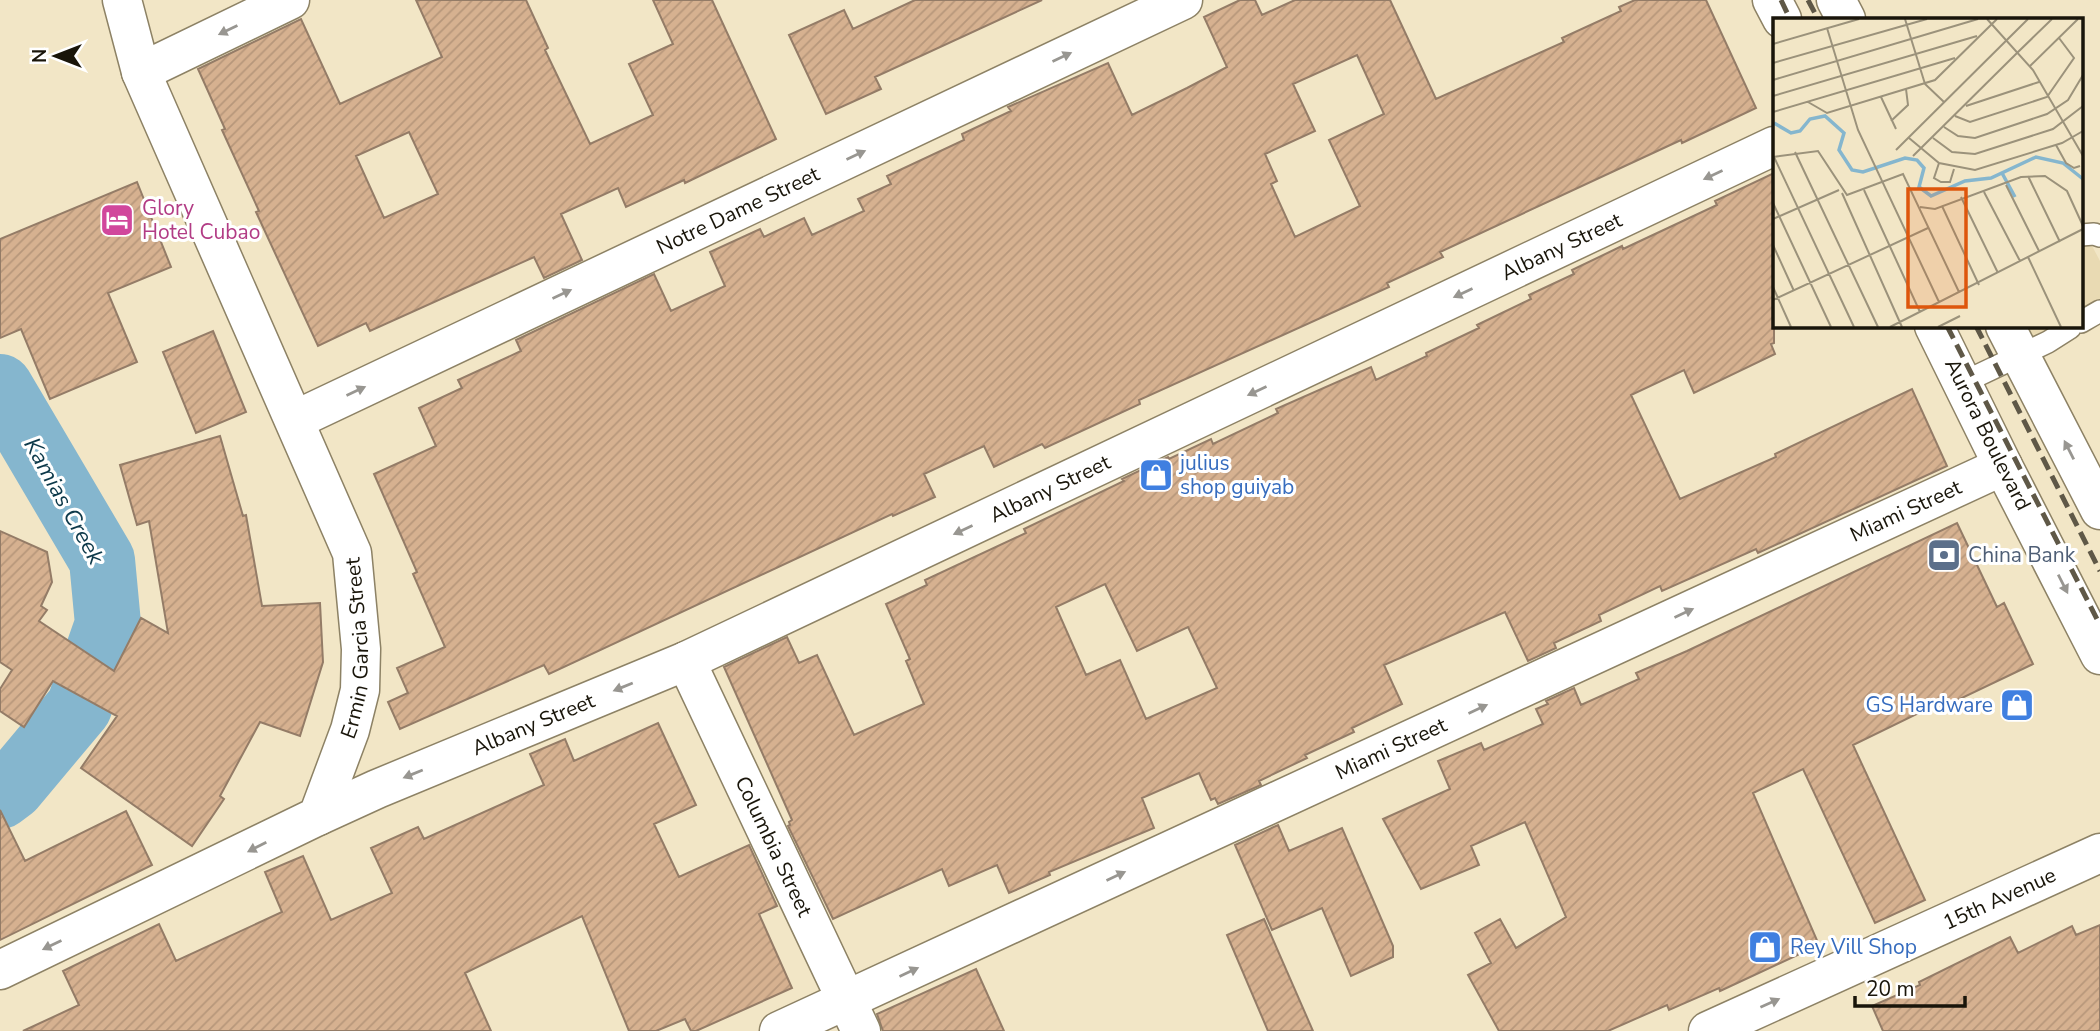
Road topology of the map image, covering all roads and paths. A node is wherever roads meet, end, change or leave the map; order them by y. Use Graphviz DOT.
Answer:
graph roads {
  1 [pos="122,0"];
  2 [pos="290,0"];
  3 [pos="1183,0"];
  4 [pos="1772,0"];
  5 [pos="1836,0"];
  6 [pos="1781,18"];
  7 [pos="1845,18"];
  8 [pos="141,72"];
  9 [pos="1773,146"];
  10 [pos="2082,235"];
  11 [pos="2100,236"];
  12 [pos="2100,311"];
  13 [pos="2082,320"];
  14 [pos="1934,327"];
  15 [pos="2065,327"];
  16 [pos="2012,341"];
  17 [pos="1962,383"];
  18 [pos="295,421"];
  19 [pos="2003,466"];
  20 [pos="2100,510"];
  21 [pos="2100,655"];
  22 [pos="686,661"];
  23 [pos="318,816"];
  24 [pos="2100,853"];
  25 [pos="0,970"];
  26 [pos="854,1016"];
  27 [pos="779,1031"];
  28 [pos="1708,1031"];
  1 -- 8 [label="street, Ermin Garcia Street"];
  2 -- 8 [label="street, one-way"];
  18 -- 3 [label="street, Notre Dame Street, one-way"];
  4 -- 6 [label="street"];
  5 -- 7 [label="street"];
  8 -- 18 [label="street, Ermin Garcia Street"];
  9 -- 22 [label="street, Albany Street, one-way"];
  10 -- 11 [label="lane"];
  12 -- 13 [label="lane"];
  14 -- 17 [label="street, Aurora Boulevard"];
  15 -- 16 [label="lane"];
  16 -- 17 [label="lane"];
  20 -- 16 [label="street, one-way"];
  17 -- 19 [label="street, Aurora Boulevard"];
  18 -- 23 [label="street, Ermin Garcia Street"];
  19 -- 21 [label="street, Aurora Boulevard, one-way"];
  26 -- 19 [label="street, Miami Street, one-way"];
  22 -- 23 [label="street, Albany Street, one-way"];
  22 -- 26 [label="street, Columbia Street"];
  23 -- 25 [label="street, one-way"];
  28 -- 24 [label="street, 15th Avenue, one-way"];
  26 -- 27 [label="street, Miami Street"];
}
